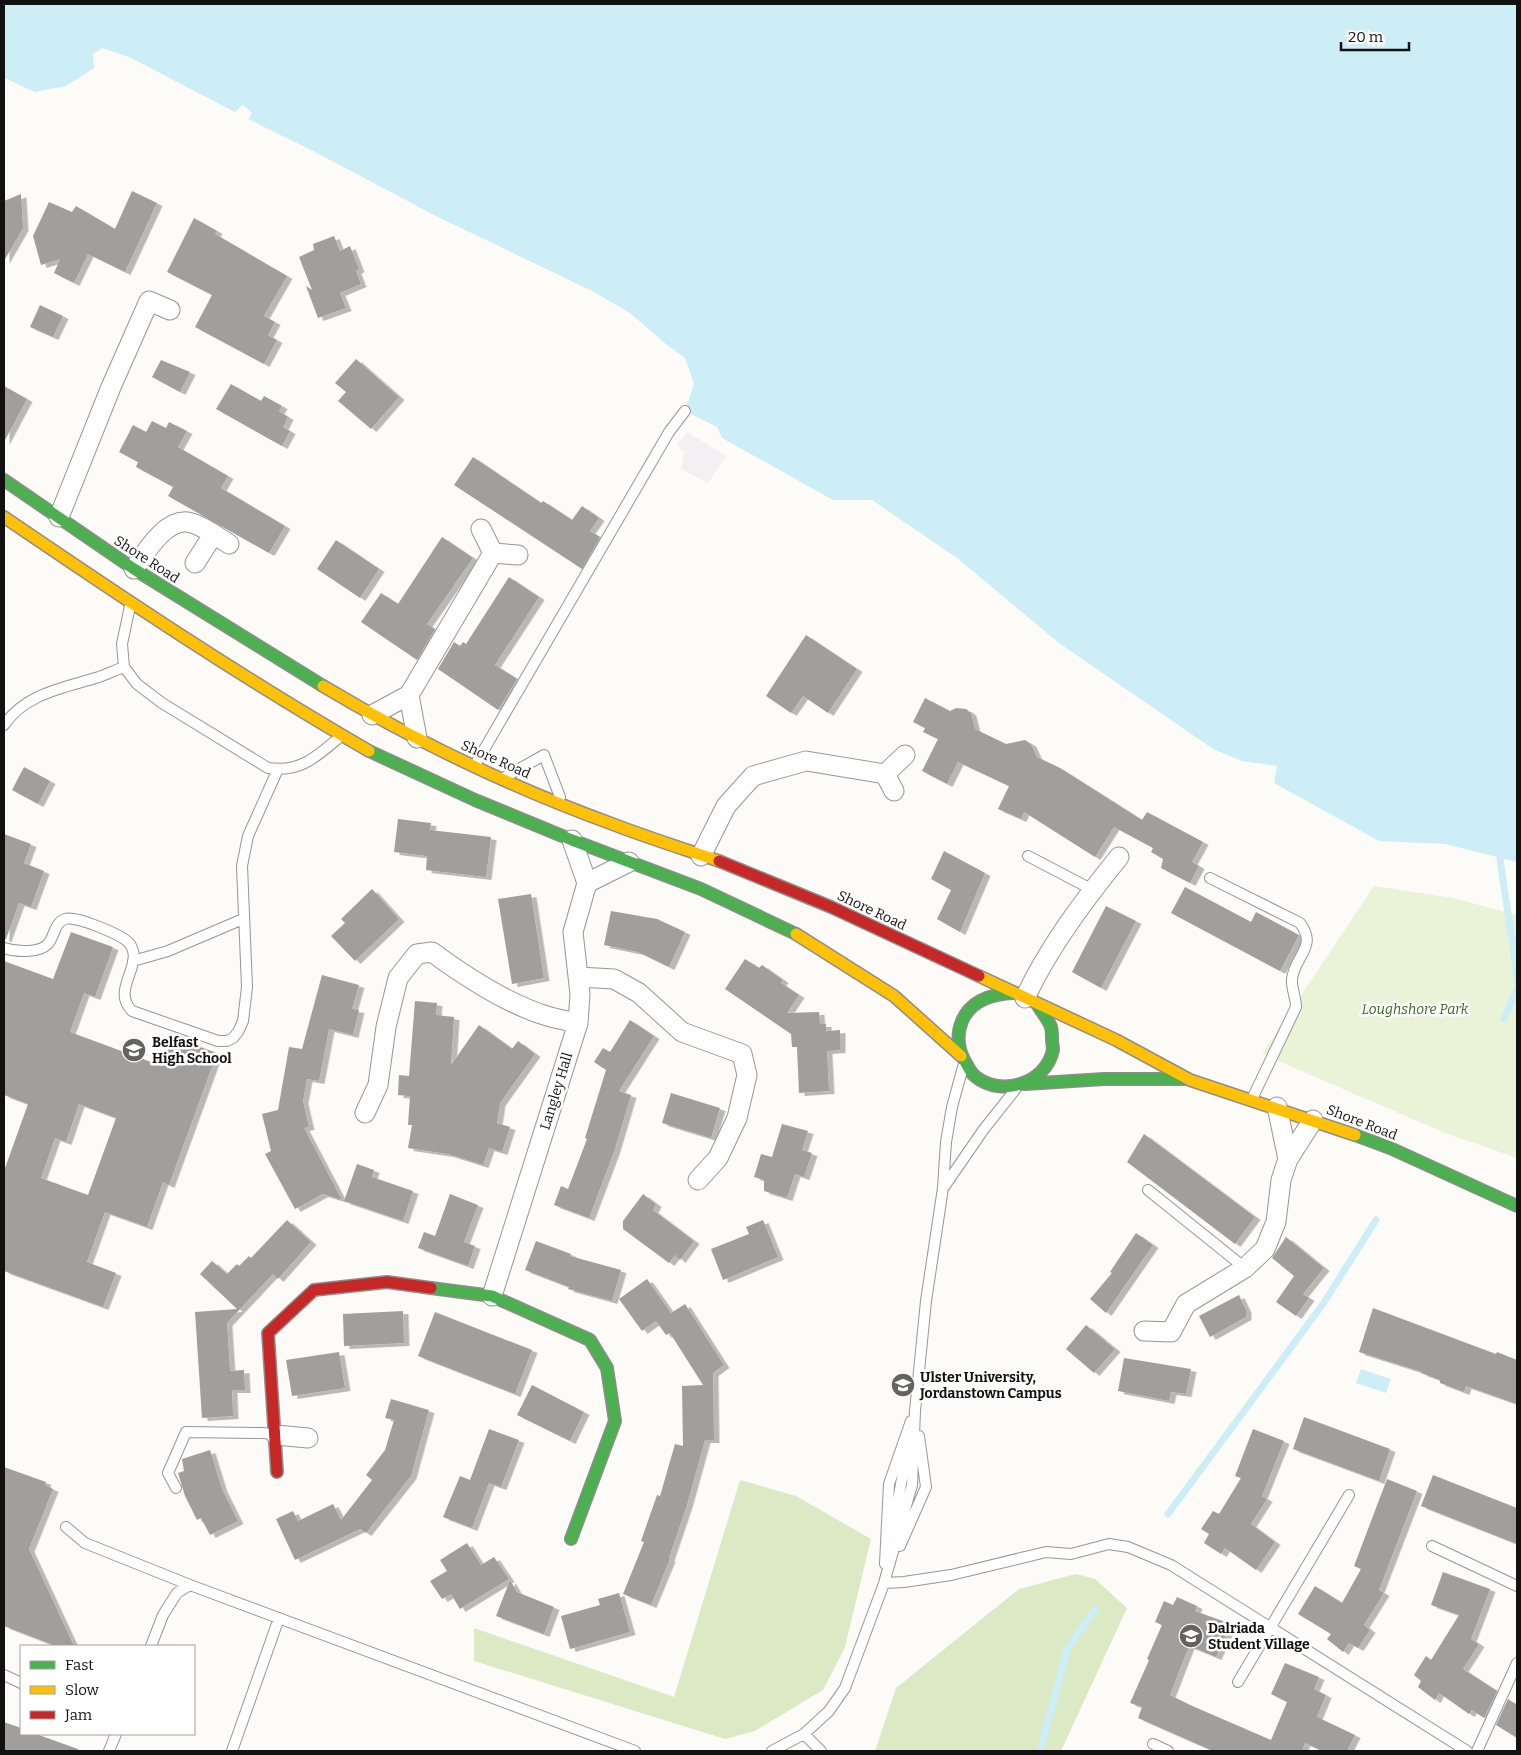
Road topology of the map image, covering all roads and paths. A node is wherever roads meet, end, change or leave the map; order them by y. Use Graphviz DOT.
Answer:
graph roads {
  1 [pos="170,310"];
  2 [pos="685,411"];
  3 [pos="4,480"];
  4 [pos="59,517"];
  5 [pos="8,524"];
  6 [pos="481,529"];
  7 [pos="213,535"];
  8 [pos="229,544"];
  9 [pos="493,553"];
  10 [pos="518,555"];
  11 [pos="195,563"];
  12 [pos="134,569"];
  13 [pos="131,603"];
  14 [pos="124,667"];
  15 [pos="409,695"];
  16 [pos="372,715"];
  17 [pos="4,725"];
  18 [pos="342,736"];
  19 [pos="417,738"];
  20 [pos="905,755"];
  21 [pos="474,766"];
  22 [pos="278,769"];
  23 [pos="502,779"];
  24 [pos="562,803"];
  25 [pos="572,840"];
  26 [pos="701,856"];
  27 [pos="1028,856"];
  28 [pos="1119,857"];
  29 [pos="629,862"];
  30 [pos="1210,878"];
  31 [pos="587,883"];
  32 [pos="1093,890"];
  33 [pos="243,919"];
  34 [pos="4,948"];
  35 [pos="133,961"];
  36 [pos="578,977"];
  37 [pos="1025,998"];
  38 [pos="578,1023"];
  39 [pos="963,1060"];
  40 [pos="1190,1080"];
  41 [pos="1022,1085"];
  42 [pos="1252,1098"];
  43 [pos="1277,1107"];
  44 [pos="364,1112"];
  45 [pos="1313,1120"];
  46 [pos="1288,1159"];
  47 [pos="698,1180"];
  48 [pos="944,1188"];
  49 [pos="1148,1190"];
  50 [pos="1517,1206"];
  51 [pos="1245,1268"];
  52 [pos="492,1296"];
  53 [pos="1144,1331"];
  54 [pos="915,1411"];
  55 [pos="276,1435"];
  56 [pos="308,1438"];
  57 [pos="277,1472"];
  58 [pos="176,1488"];
  59 [pos="1349,1495"];
  60 [pos="66,1528"];
  61 [pos="571,1539"];
  62 [pos="1432,1546"];
  63 [pos="884,1583"];
  64 [pos="190,1585"];
  65 [pos="1517,1586"];
  66 [pos="280,1618"];
  67 [pos="1269,1628"];
  68 [pos="150,1645"];
  69 [pos="1517,1663"];
  70 [pos="4,1675"];
  71 [pos="1238,1682"];
  72 [pos="20,1683"];
  73 [pos="804,1734"];
  74 [pos="116,1735"];
  75 [pos="1153,1744"];
  76 [pos="109,1751"];
  77 [pos="232,1751"];
  78 [pos="635,1751"];
  79 [pos="772,1751"];
  80 [pos="821,1751"];
  81 [pos="1168,1751"];
  82 [pos="1467,1751"];
  83 [pos="1477,1751"];
  1 -- 4 [label="street"];
  2 -- 21 [label="lane"];
  3 -- 4 [label="main road, Shore Road"];
  4 -- 12 [label="main road, Shore Road"];
  5 -- 13 [label="main road"];
  6 -- 9 [label="street"];
  7 -- 8 [label="street"];
  7 -- 11 [label="street"];
  7 -- 12 [label="street"];
  9 -- 10 [label="street"];
  9 -- 15 [label="street"];
  12 -- 16 [label="main road, Shore Road"];
  13 -- 14 [label="lane"];
  13 -- 18 [label="main road"];
  14 -- 17 [label="lane"];
  14 -- 22 [label="lane"];
  15 -- 16 [label="street"];
  15 -- 19 [label="street"];
  16 -- 19 [label="main road, Shore Road"];
  18 -- 22 [label="lane"];
  18 -- 25 [label="main road"];
  19 -- 21 [label="main road, Shore Road"];
  20 -- 26 [label="street"];
  21 -- 23 [label="main road, Shore Road"];
  22 -- 33 [label="lane"];
  23 -- 24 [label="main road, Shore Road"];
  23 -- 24 [label="lane"];
  24 -- 26 [label="main road, Shore Road"];
  25 -- 29 [label="main road"];
  25 -- 31 [label="street"];
  26 -- 37 [label="main road, Shore Road"];
  27 -- 32 [label="lane"];
  28 -- 32 [label="street"];
  29 -- 31 [label="street"];
  29 -- 39 [label="main road"];
  30 -- 42 [label="lane"];
  31 -- 36 [label="street, Langley Hall"];
  32 -- 37 [label="street"];
  33 -- 35 [label="lane"];
  33 -- 35 [label="lane"];
  34 -- 35 [label="lane"];
  36 -- 38 [label="street, Langley Hall"];
  36 -- 47 [label="street"];
  37 -- 39 [label="main road"];
  37 -- 40 [label="main road, Shore Road"];
  37 -- 41 [label="main road"];
  38 -- 44 [label="street"];
  38 -- 52 [label="street, Langley Hall"];
  39 -- 41 [label="main road"];
  39 -- 48 [label="lane"];
  40 -- 41 [label="main road, Shore Road"];
  40 -- 42 [label="main road, Shore Road"];
  41 -- 48 [label="lane"];
  42 -- 43 [label="main road, Shore Road"];
  43 -- 45 [label="main road, Shore Road"];
  43 -- 46 [label="street"];
  45 -- 46 [label="street"];
  45 -- 50 [label="main road, Shore Road"];
  46 -- 51 [label="street"];
  48 -- 54 [label="lane"];
  49 -- 51 [label="lane"];
  51 -- 53 [label="street"];
  52 -- 55 [label="main road"];
  52 -- 61 [label="main road"];
  54 -- 63 [label="lane"];
  54 -- 63 [label="lane"];
  55 -- 56 [label="street"];
  55 -- 57 [label="main road"];
  55 -- 58 [label="lane"];
  59 -- 67 [label="lane"];
  60 -- 64 [label="lane"];
  62 -- 65 [label="lane"];
  63 -- 67 [label="lane"];
  63 -- 73 [label="lane"];
  64 -- 66 [label="lane"];
  64 -- 68 [label="lane"];
  66 -- 77 [label="lane"];
  66 -- 78 [label="lane"];
  67 -- 71 [label="lane"];
  67 -- 82 [label="lane"];
  69 -- 83 [label="lane"];
  70 -- 72 [label="lane"];
  73 -- 79 [label="lane"];
  73 -- 80 [label="lane"];
  74 -- 76 [label="lane"];
  75 -- 81 [label="lane"];
}
